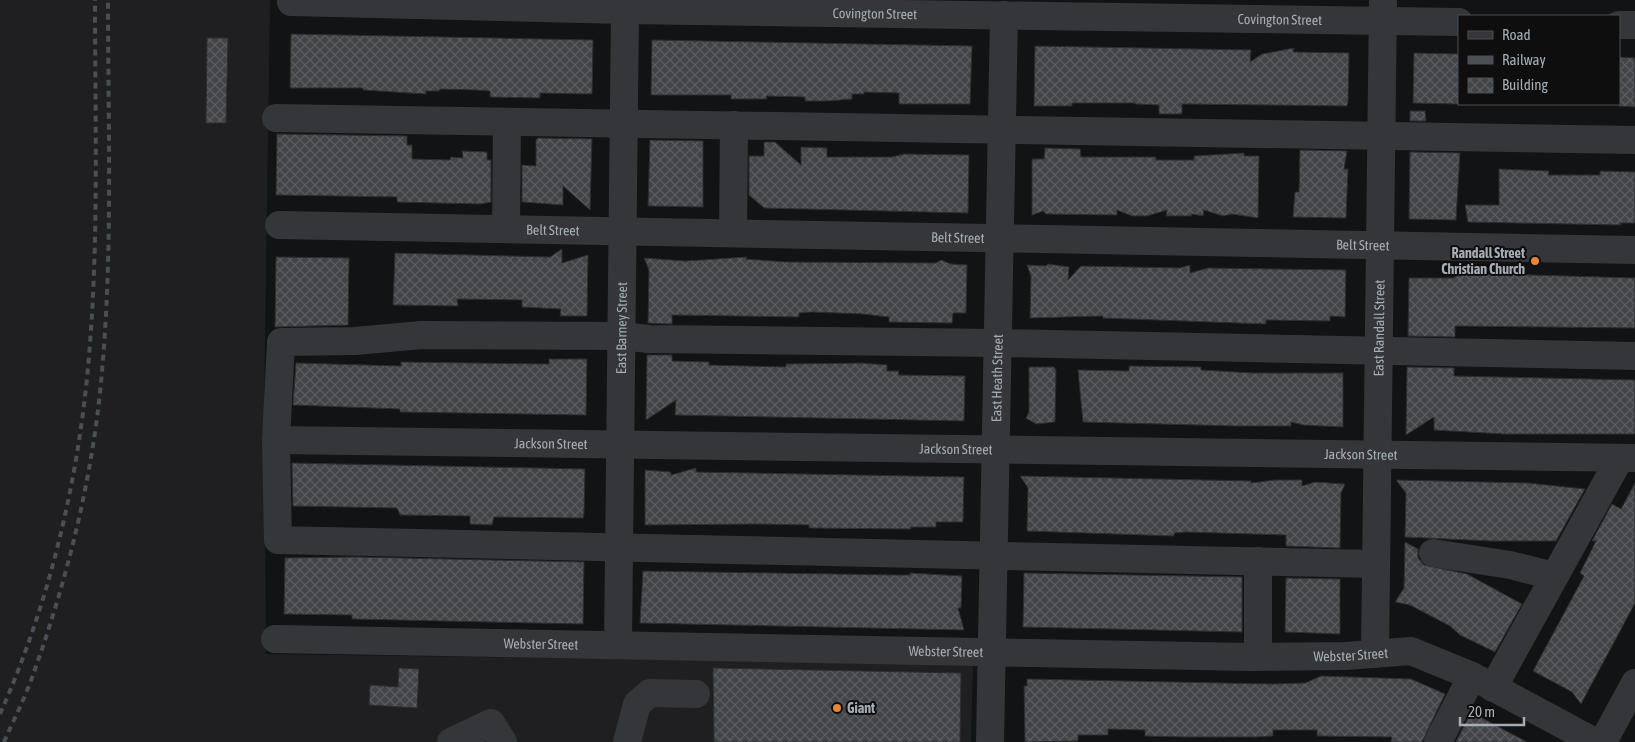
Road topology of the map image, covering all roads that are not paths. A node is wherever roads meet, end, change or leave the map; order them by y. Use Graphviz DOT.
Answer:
graph roads {
  1 [pos="291,2"];
  2 [pos="625,10"];
  3 [pos="1383,10"];
  4 [pos="1004,15"];
  5 [pos="1458,22"];
  6 [pos="1620,25"];
  7 [pos="1635,26"];
  8 [pos="276,118"];
  9 [pos="507,122"];
  10 [pos="624,124"];
  11 [pos="734,125"];
  12 [pos="1002,130"];
  13 [pos="1381,136"];
  14 [pos="1635,140"];
  15 [pos="279,225"];
  16 [pos="506,229"];
  17 [pos="624,231"];
  18 [pos="733,233"];
  19 [pos="1000,238"];
  20 [pos="1380,245"];
  21 [pos="1635,250"];
  22 [pos="621,336"];
  23 [pos="998,343"];
  24 [pos="1379,352"];
  25 [pos="1635,356"];
  26 [pos="276,440"];
  27 [pos="619,444"];
  28 [pos="996,448"];
  29 [pos="1378,455"];
  30 [pos="1627,458"];
  31 [pos="618,548"];
  32 [pos="1433,553"];
  33 [pos="994,556"];
  34 [pos="1258,561"];
  35 [pos="1376,564"];
  36 [pos="1554,576"];
  37 [pos="275,638"];
  38 [pos="618,644"];
  39 [pos="992,651"];
  40 [pos="1375,654"];
  41 [pos="1258,656"];
  42 [pos="1483,682"];
  43 [pos="1635,683"];
  44 [pos="696,694"];
  45 [pos="451,742"];
  46 [pos="502,742"];
  47 [pos="627,742"];
  48 [pos="990,742"];
  49 [pos="1438,742"];
  50 [pos="1595,742"];
  51 [pos="1603,742"];
  1 -- 2 [label="street, Covington Street"];
  2 -- 4 [label="street, Covington Street"];
  2 -- 10 [label="street, East Barney Street"];
  3 -- 4 [label="street, Covington Street"];
  3 -- 5 [label="street, Covington Street"];
  3 -- 13 [label="street, East Randall Street"];
  4 -- 12 [label="street, East Heath Street"];
  6 -- 7 [label="street"];
  8 -- 9 [label="street"];
  9 -- 10 [label="street"];
  9 -- 16 [label="street"];
  10 -- 11 [label="street"];
  10 -- 17 [label="street, East Barney Street"];
  11 -- 12 [label="street"];
  11 -- 18 [label="street"];
  12 -- 13 [label="street"];
  12 -- 19 [label="street, East Heath Street"];
  13 -- 14 [label="street"];
  13 -- 20 [label="street, East Randall Street"];
  15 -- 16 [label="street, Belt Street"];
  16 -- 17 [label="street, Belt Street"];
  17 -- 18 [label="street, Belt Street"];
  17 -- 22 [label="street, East Barney Street"];
  18 -- 19 [label="street, Belt Street"];
  19 -- 20 [label="street, Belt Street"];
  19 -- 23 [label="street, East Heath Street"];
  20 -- 21 [label="street, Belt Street"];
  20 -- 24 [label="street, East Randall Street"];
  22 -- 23 [label="street"];
  22 -- 26 [label="street"];
  22 -- 27 [label="street, East Barney Street"];
  23 -- 24 [label="street"];
  23 -- 28 [label="street, East Heath Street"];
  24 -- 25 [label="street"];
  24 -- 29 [label="street, East Randall Street"];
  26 -- 27 [label="street, Jackson Street"];
  26 -- 31 [label="street"];
  27 -- 28 [label="street, Jackson Street"];
  27 -- 31 [label="street, East Barney Street"];
  28 -- 29 [label="street, Jackson Street"];
  28 -- 33 [label="street, East Heath Street"];
  29 -- 30 [label="street, Jackson Street"];
  29 -- 35 [label="street, East Randall Street"];
  30 -- 36 [label="street"];
  31 -- 33 [label="street"];
  31 -- 38 [label="street, East Barney Street"];
  32 -- 36 [label="street"];
  33 -- 34 [label="street"];
  33 -- 39 [label="street, East Heath Street"];
  34 -- 35 [label="street"];
  34 -- 41 [label="street"];
  35 -- 40 [label="street, East Randall Street"];
  36 -- 42 [label="street"];
  37 -- 38 [label="street, Webster Street"];
  38 -- 39 [label="street, Webster Street"];
  39 -- 41 [label="street, Webster Street"];
  39 -- 48 [label="street, East Heath Street"];
  40 -- 41 [label="street, Webster Street"];
  40 -- 42 [label="street, Webster Street"];
  42 -- 49 [label="street"];
  42 -- 50 [label="street, Webster Street"];
  43 -- 51 [label="street"];
  44 -- 47 [label="street"];
  45 -- 46 [label="street"];
}
